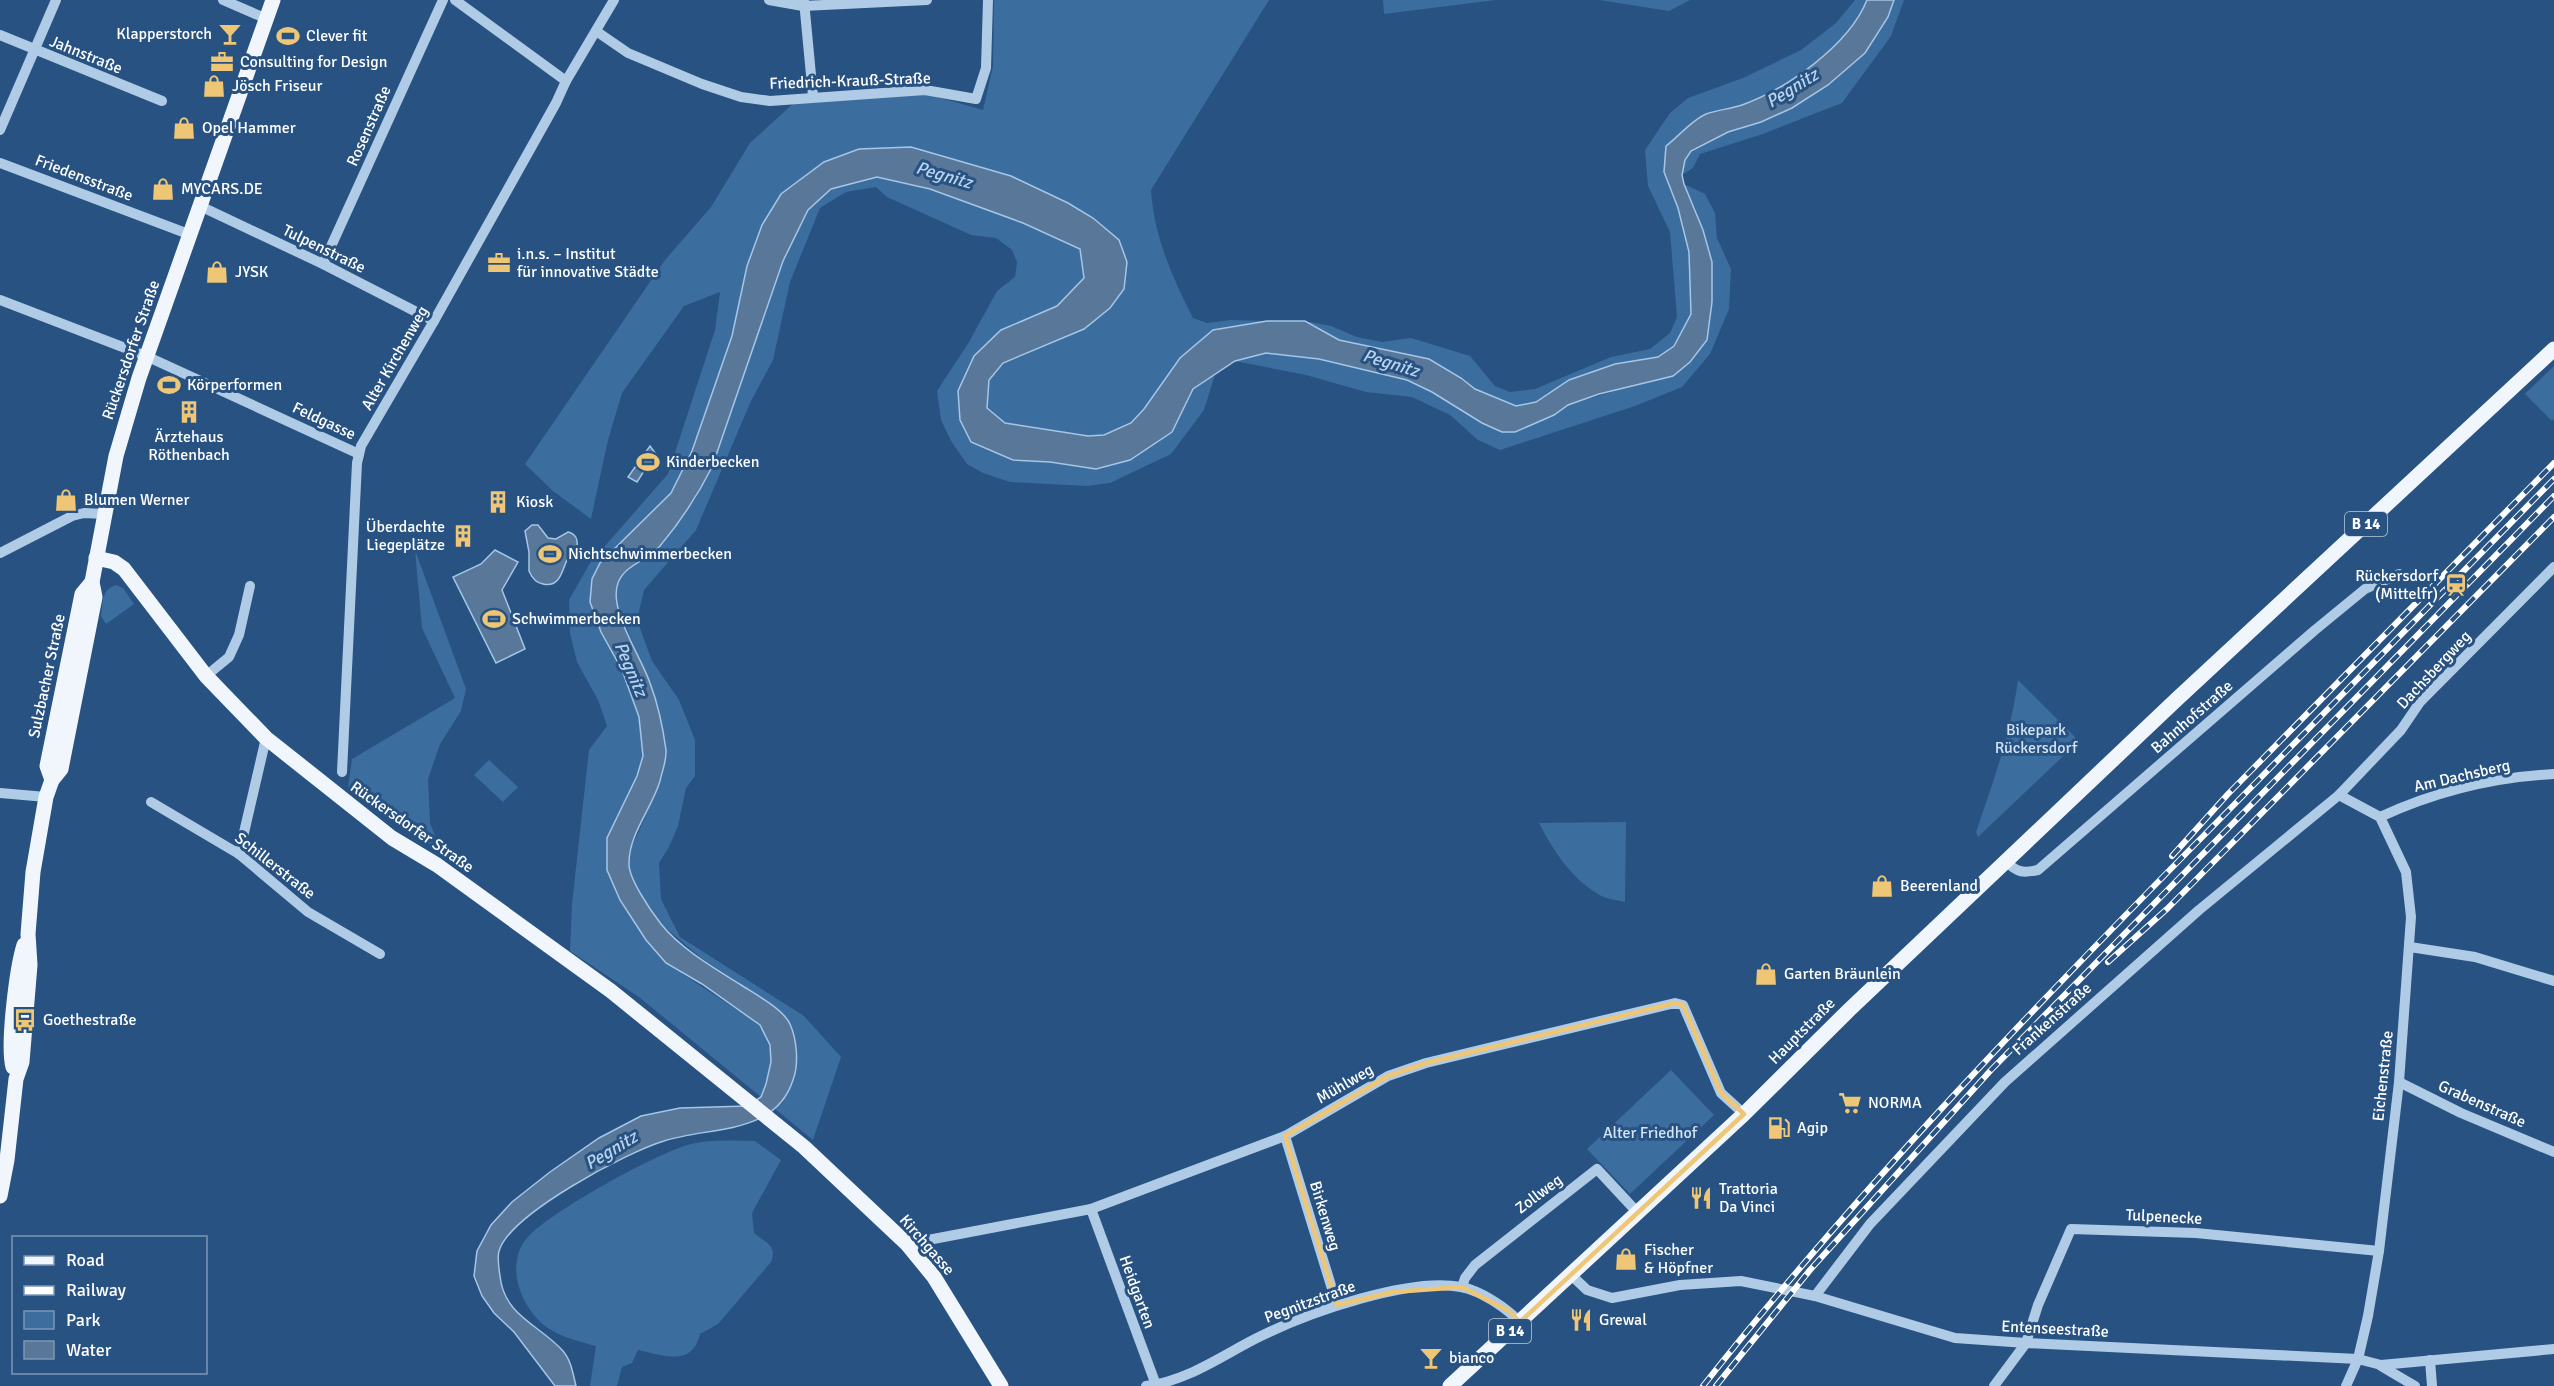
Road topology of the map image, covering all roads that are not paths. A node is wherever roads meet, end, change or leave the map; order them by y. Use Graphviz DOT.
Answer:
graph roads {
  1 [pos="56,0"];
  2 [pos="223,0"];
  3 [pos="443,0"];
  4 [pos="455,0"];
  5 [pos="614,0"];
  6 [pos="769,0"];
  7 [pos="927,0"];
  8 [pos="988,0"];
  9 [pos="276,1"];
  10 [pos="804,3"];
  11 [pos="267,19"];
  12 [pos="596,31"];
  13 [pos="0,35"];
  14 [pos="35,50"];
  15 [pos="566,81"];
  16 [pos="813,96"];
  17 [pos="162,101"];
  18 [pos="0,130"];
  19 [pos="0,163"];
  20 [pos="200,206"];
  21 [pos="190,234"];
  22 [pos="323,264"];
  23 [pos="0,300"];
  24 [pos="434,321"];
  25 [pos="2554,349"];
  26 [pos="146,356"];
  27 [pos="359,454"];
  28 [pos="104,514"];
  29 [pos="0,553"];
  30 [pos="96,558"];
  31 [pos="2554,567"];
  32 [pos="2399,574"];
  33 [pos="250,586"];
  34 [pos="206,676"];
  35 [pos="266,738"];
  36 [pos="342,772"];
  37 [pos="2554,774"];
  38 [pos="0,793"];
  39 [pos="2339,795"];
  40 [pos="46,797"];
  41 [pos="151,802"];
  42 [pos="2380,817"];
  43 [pos="239,854"];
  44 [pos="2007,862"];
  45 [pos="2410,947"];
  46 [pos="380,954"];
  47 [pos="2554,981"];
  48 [pos="640,1015"];
  49 [pos="2398,1082"];
  50 [pos="1744,1114"];
  51 [pos="1285,1136"];
  52 [pos="2554,1152"];
  53 [pos="0,1196"];
  54 [pos="1091,1209"];
  55 [pos="1637,1212"];
  56 [pos="907,1244"];
  57 [pos="2379,1251"];
  58 [pos="1570,1274"];
  59 [pos="1462,1287"];
  60 [pos="1815,1296"];
  61 [pos="1337,1305"];
  62 [pos="1520,1322"];
  63 [pos="2026,1343"];
  64 [pos="2554,1349"];
  65 [pos="2358,1359"];
  66 [pos="2430,1360"];
  67 [pos="2381,1365"];
  68 [pos="1151,1385"];
  69 [pos="1001,1386"];
  70 [pos="1450,1386"];
  71 [pos="1994,1386"];
  72 [pos="2346,1386"];
  73 [pos="2415,1386"];
  74 [pos="2432,1386"];
  1 -- 14 [label="street"];
  2 -- 11 [label="street"];
  3 -- 22 [label="street, Rosenstraße"];
  4 -- 15 [label="street"];
  5 -- 12 [label="street, Alter Kirchenweg"];
  6 -- 10 [label="street"];
  7 -- 10 [label="street"];
  8 -- 16 [label="street, Friedrich-Krauß-Straße"];
  9 -- 11 [label="main road, Rückersdorfer Straße"];
  10 -- 16 [label="street"];
  11 -- 20 [label="main road, Rückersdorfer Straße"];
  12 -- 15 [label="street, Alter Kirchenweg"];
  12 -- 16 [label="street, Friedrich-Krauß-Straße"];
  13 -- 14 [label="street, Jahnstraße"];
  14 -- 17 [label="street, Jahnstraße"];
  14 -- 18 [label="street"];
  15 -- 24 [label="street, Alter Kirchenweg"];
  19 -- 21 [label="street, Friedensstraße"];
  20 -- 21 [label="main road, Rückersdorfer Straße"];
  20 -- 22 [label="street, Tulpenstraße"];
  21 -- 26 [label="main road, Rückersdorfer Straße"];
  22 -- 24 [label="street, Tulpenstraße"];
  23 -- 26 [label="street, Feldgasse"];
  24 -- 27 [label="street, Alter Kirchenweg"];
  25 -- 44 [label="main road, Hauptstraße / B 14"];
  26 -- 27 [label="street, Feldgasse"];
  26 -- 28 [label="main road, Rückersdorfer Straße"];
  27 -- 36 [label="street, Alter Kirchenweg"];
  28 -- 29 [label="street"];
  28 -- 30 [label="main road, Rückersdorfer Straße"];
  30 -- 34 [label="main road, Rückersdorfer Straße"];
  30 -- 40 [label="main road, Sulzbacher Straße"];
  31 -- 39 [label="street, Dachsbergweg"];
  32 -- 44 [label="street, Bahnhofstraße"];
  33 -- 34 [label="street"];
  34 -- 35 [label="main road, Rückersdorfer Straße"];
  35 -- 43 [label="street"];
  35 -- 48 [label="main road, Rückersdorfer Straße"];
  37 -- 42 [label="street, Am Dachsberg"];
  38 -- 40 [label="street"];
  39 -- 42 [label="street"];
  39 -- 60 [label="street, Frankenstraße"];
  40 -- 53 [label="main road, Sulzbacher Straße"];
  41 -- 43 [label="street, Schillerstraße"];
  42 -- 45 [label="street, Eichenstraße"];
  43 -- 46 [label="street, Schillerstraße"];
  44 -- 50 [label="main road, Hauptstraße / B 14"];
  45 -- 47 [label="street"];
  45 -- 49 [label="street, Eichenstraße"];
  48 -- 56 [label="main road, Kirchgasse"];
  49 -- 52 [label="street, Grabenstraße"];
  49 -- 57 [label="street, Eichenstraße"];
  50 -- 51 [label="street, Mühlweg"];
  50 -- 55 [label="main road, Hauptstraße / B 14"];
  51 -- 54 [label="street, Mühlweg"];
  51 -- 61 [label="street, Birkenweg"];
  54 -- 56 [label="street, Mühlweg"];
  54 -- 68 [label="street, Heidgarten"];
  55 -- 58 [label="main road, Hauptstraße / B 14"];
  55 -- 59 [label="street, Zollweg"];
  56 -- 69 [label="main road, Kirchgasse"];
  57 -- 63 [label="street, Tulpenecke"];
  57 -- 65 [label="street, Eichenstraße"];
  58 -- 60 [label="street, Entenseestraße"];
  58 -- 62 [label="main road, Hauptstraße / B 14"];
  59 -- 61 [label="street, Pegnitzstraße"];
  59 -- 62 [label="street, Pegnitzstraße"];
  60 -- 63 [label="street, Entenseestraße"];
  61 -- 68 [label="street, Pegnitzstraße"];
  62 -- 70 [label="main road, Hauptstraße / B 14"];
  63 -- 65 [label="street, Entenseestraße"];
  63 -- 71 [label="street"];
  64 -- 66 [label="street, Entenseestraße"];
  65 -- 67 [label="street, Entenseestraße"];
  65 -- 72 [label="street, Eichenstraße"];
  66 -- 67 [label="street, Entenseestraße"];
  66 -- 74 [label="street"];
  67 -- 73 [label="street"];
}
